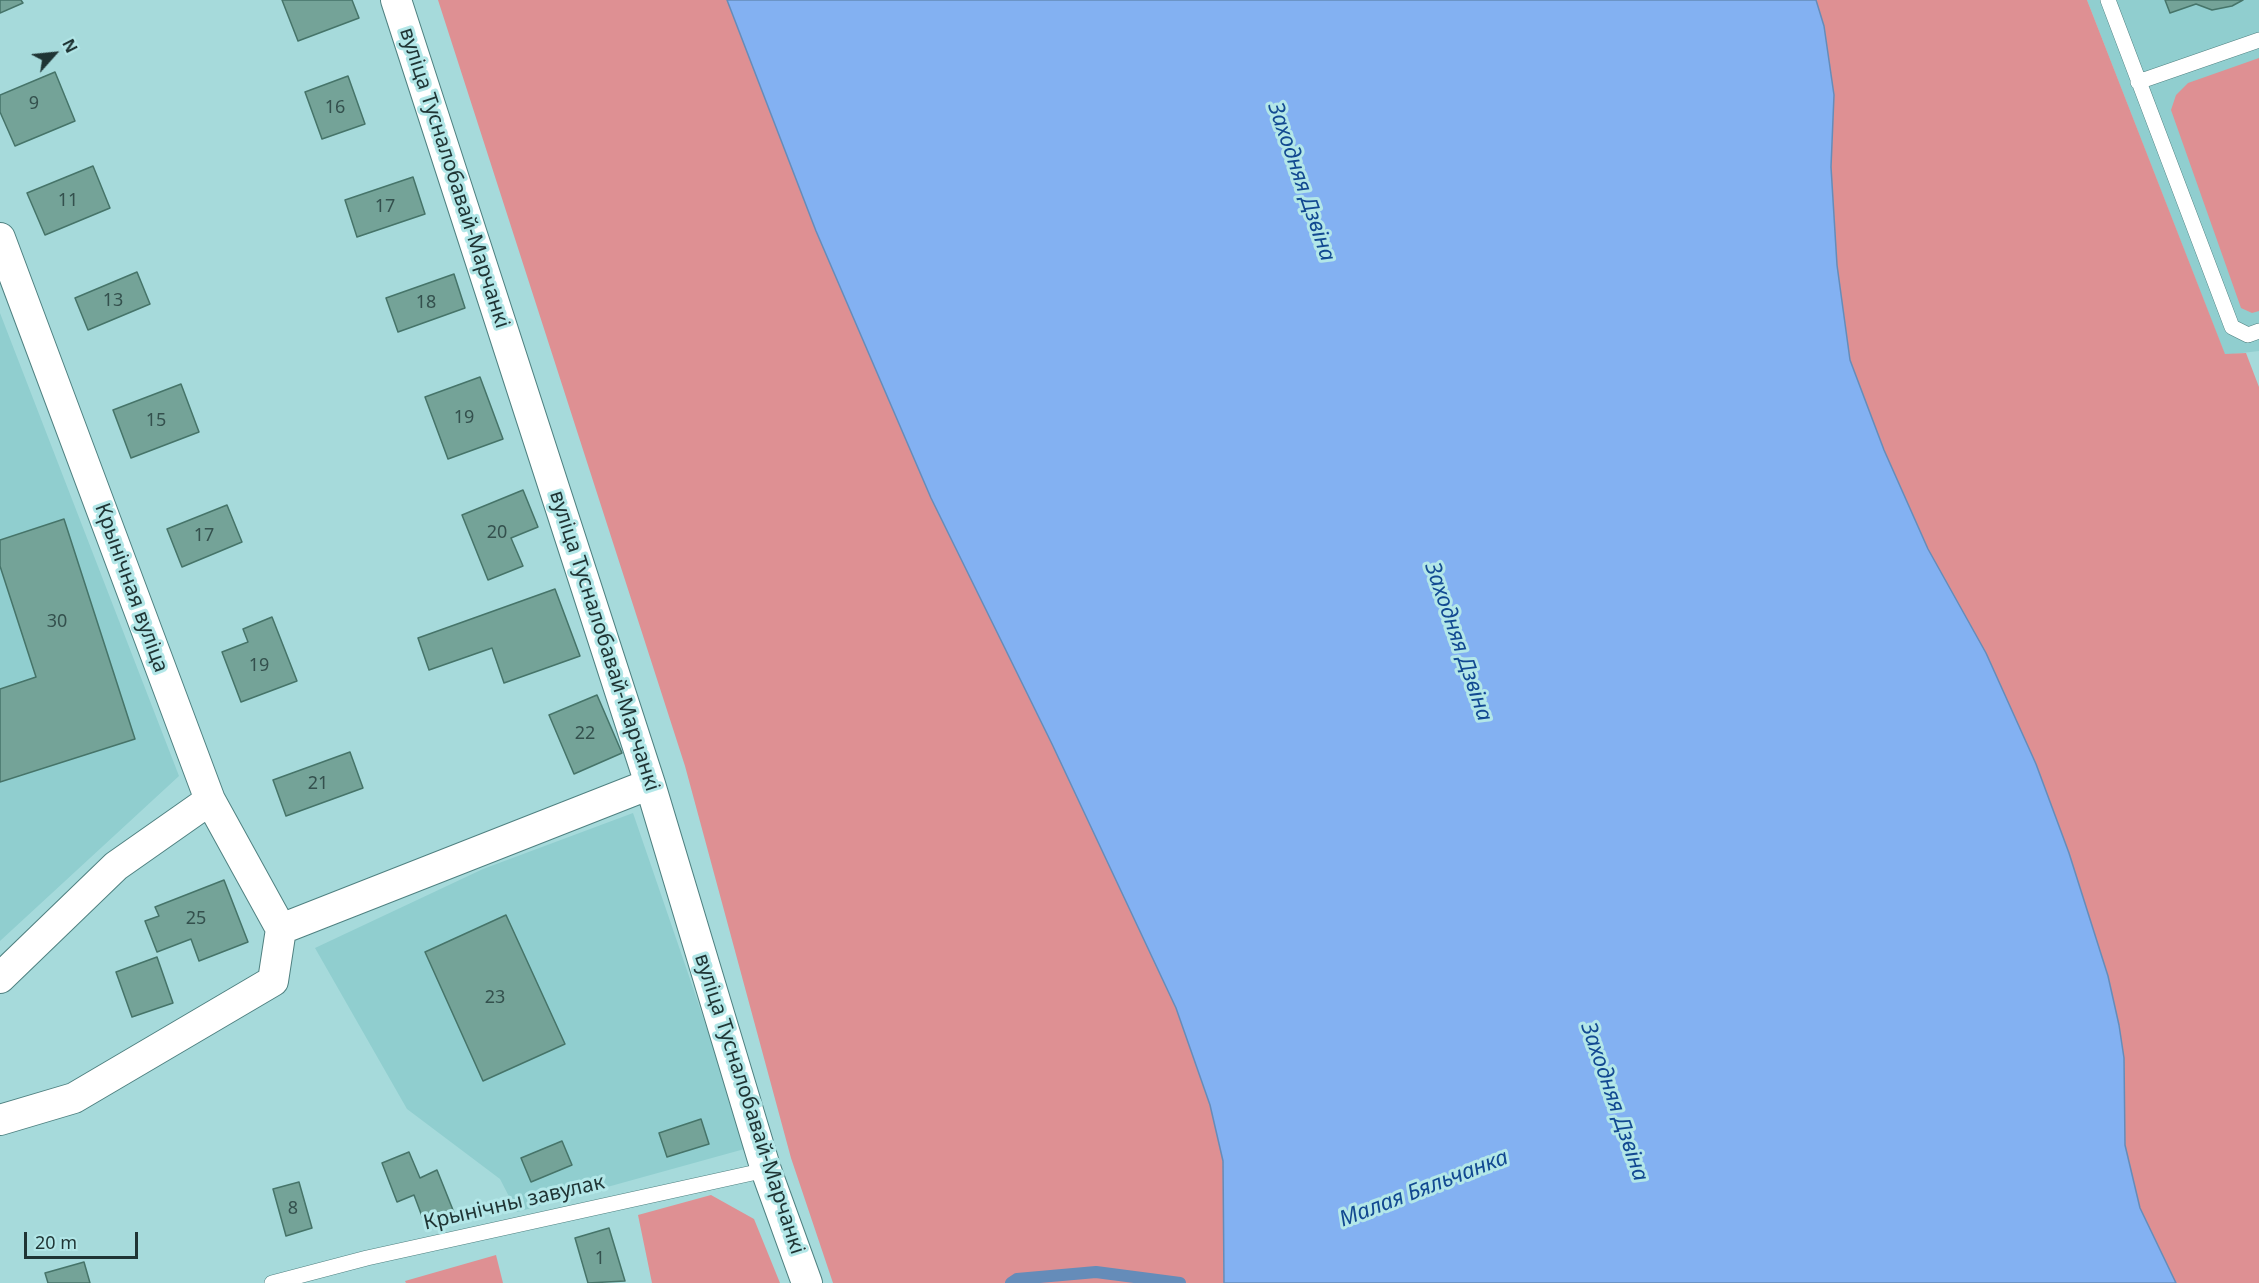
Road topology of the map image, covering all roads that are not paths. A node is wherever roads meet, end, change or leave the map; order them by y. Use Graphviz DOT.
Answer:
graph roads {
  1 [pos="396,0"];
  2 [pos="2108,0"];
  3 [pos="2259,40"];
  4 [pos="2138,82"];
  5 [pos="0,238"];
  6 [pos="2259,331"];
  7 [pos="650,784"];
  8 [pos="210,800"];
  9 [pos="281,929"];
  10 [pos="0,978"];
  11 [pos="0,1120"];
  12 [pos="766,1170"];
  13 [pos="272,1283"];
  14 [pos="807,1283"];
  1 -- 7 [label="street, вуліца Тусналобавай-Марчанкі"];
  2 -- 4 [label="lane"];
  3 -- 4 [label="lane"];
  4 -- 6 [label="lane"];
  5 -- 8 [label="street, Крынічная вуліца"];
  7 -- 9 [label="street"];
  7 -- 12 [label="street, вуліца Тусналобавай-Марчанкі"];
  8 -- 9 [label="street, Крынічная вуліца"];
  8 -- 10 [label="street"];
  9 -- 11 [label="street"];
  12 -- 13 [label="lane, Крынічны завулак"];
  12 -- 14 [label="street, вуліца Тусналобавай-Марчанкі"];
}
